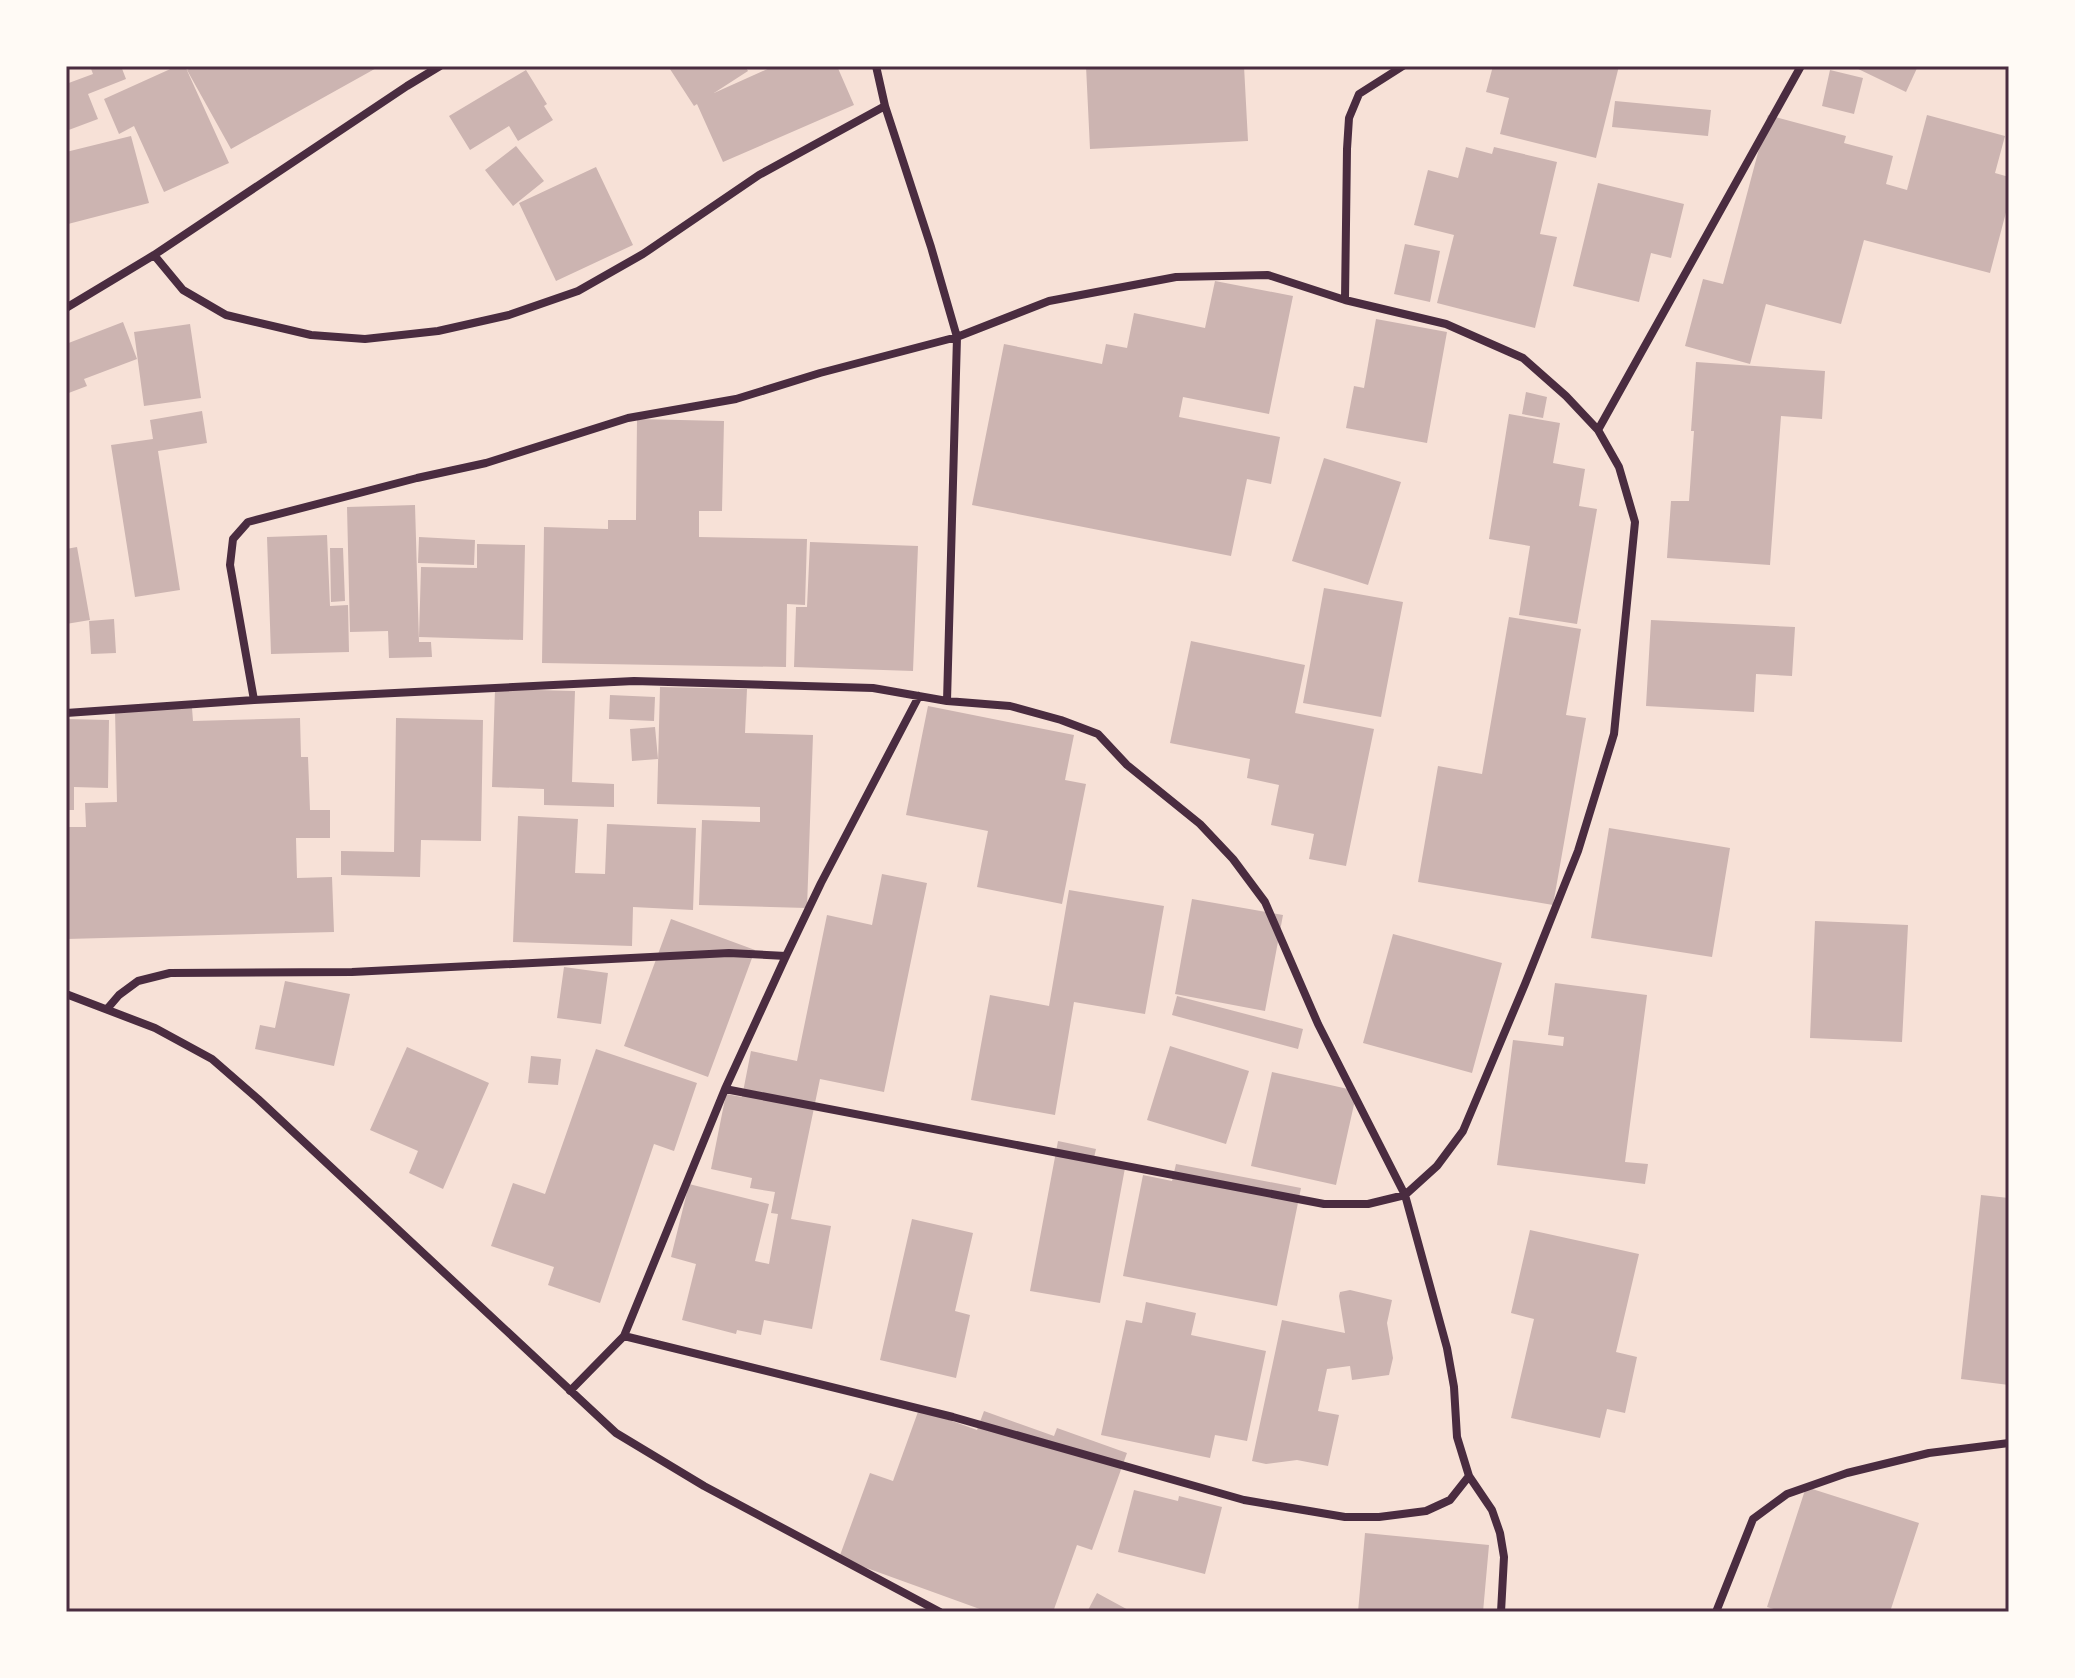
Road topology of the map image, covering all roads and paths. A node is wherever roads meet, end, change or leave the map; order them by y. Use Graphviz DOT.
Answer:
graph roads {
  1 [pos="440,66"];
  2 [pos="876,66"];
  3 [pos="1403,66"];
  4 [pos="1801,66"];
  5 [pos="885,106"];
  6 [pos="154,255"];
  7 [pos="1345,300"];
  8 [pos="66,308"];
  9 [pos="957,337"];
  10 [pos="1598,430"];
  11 [pos="919,696"];
  12 [pos="254,700"];
  13 [pos="947,701"];
  14 [pos="66,713"];
  15 [pos="786,956"];
  16 [pos="66,994"];
  17 [pos="107,1009"];
  18 [pos="725,1089"];
  19 [pos="1405,1195"];
  20 [pos="624,1336"];
  21 [pos="570,1391"];
  22 [pos="2009,1443"];
  23 [pos="1469,1476"];
  24 [pos="940,1612"];
  25 [pos="1501,1612"];
  26 [pos="1716,1612"];
  1 -- 6 [label="street"];
  2 -- 5 [label="street"];
  3 -- 7 [label="street"];
  4 -- 10 [label="street"];
  5 -- 6 [label="street"];
  5 -- 9 [label="street"];
  6 -- 8 [label="street"];
  7 -- 9 [label="street"];
  7 -- 10 [label="street"];
  9 -- 12 [label="street"];
  9 -- 13 [label="street"];
  10 -- 19 [label="street"];
  11 -- 12 [label="street"];
  11 -- 13 [label="street"];
  11 -- 15 [label="street"];
  12 -- 14 [label="street"];
  13 -- 19 [label="street"];
  15 -- 17 [label="street"];
  15 -- 18 [label="street"];
  16 -- 17 [label="street"];
  17 -- 21 [label="street"];
  18 -- 19 [label="street"];
  18 -- 20 [label="street"];
  19 -- 23 [label="street"];
  20 -- 21 [label="street"];
  20 -- 23 [label="street"];
  21 -- 24 [label="street"];
  22 -- 26 [label="street"];
  23 -- 25 [label="street"];
}
